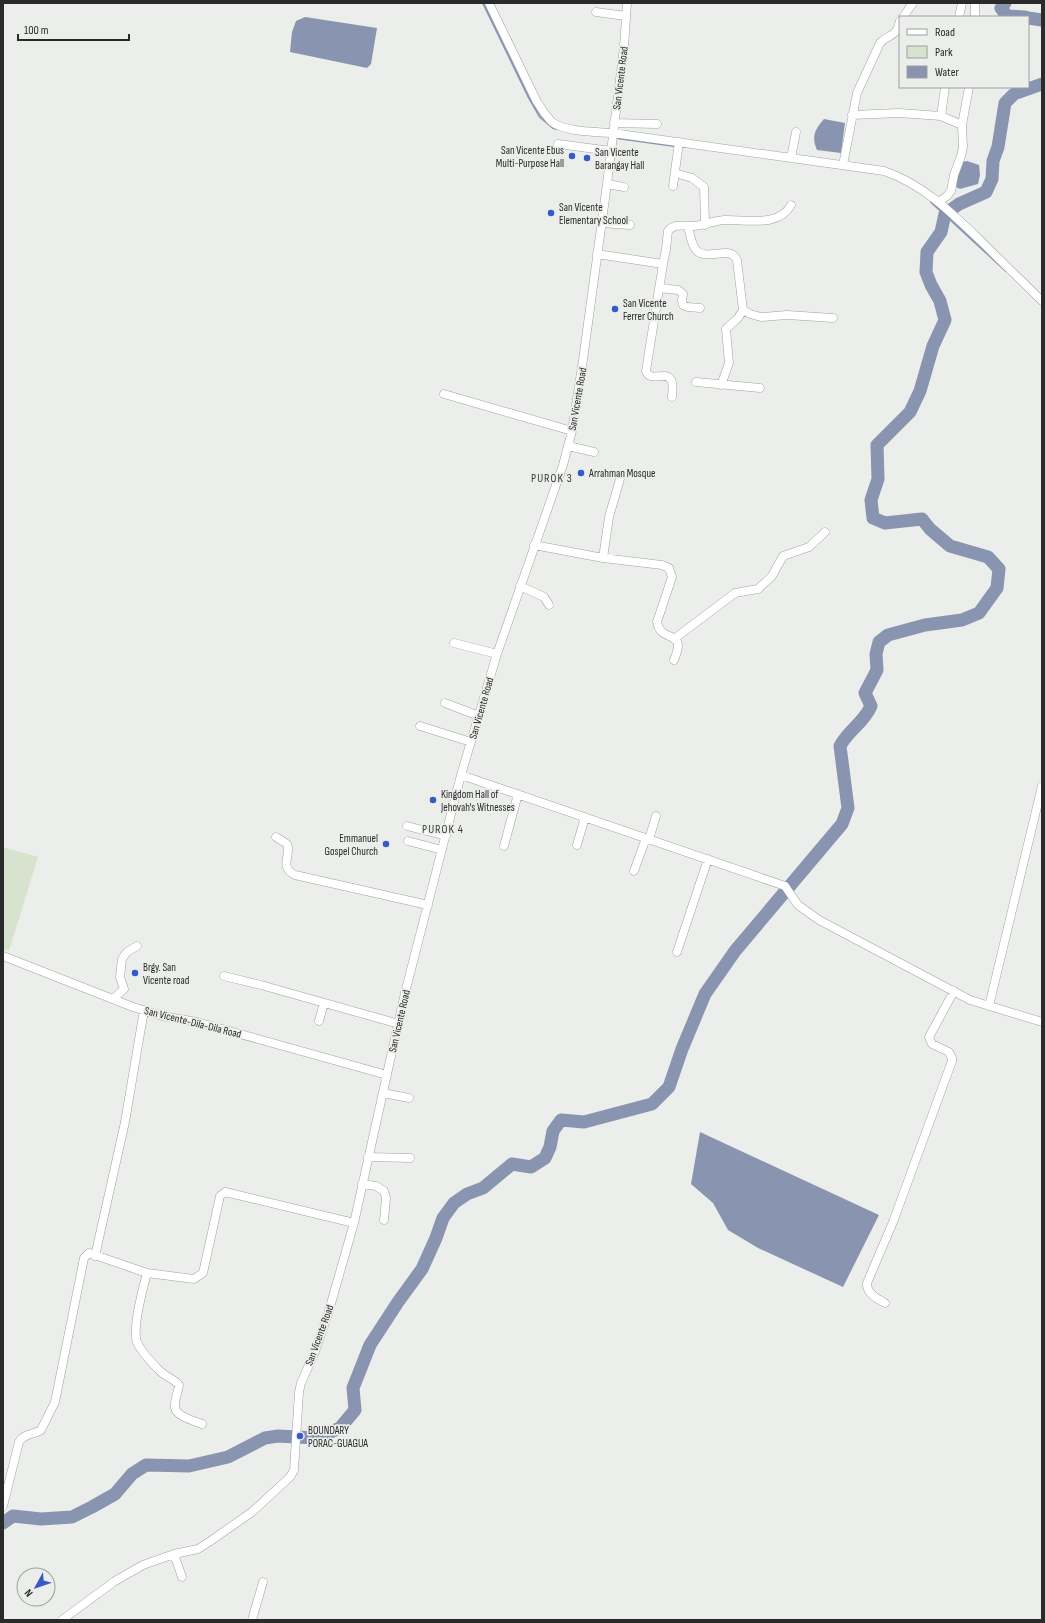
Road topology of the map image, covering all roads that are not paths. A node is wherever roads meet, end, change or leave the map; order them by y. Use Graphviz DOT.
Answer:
graph roads {
  1 [pos="489,3"];
  2 [pos="627,3"];
  3 [pos="912,3"];
  4 [pos="962,3"];
  5 [pos="975,3"];
  6 [pos="596,12"];
  7 [pos="626,16"];
  8 [pos="904,16"];
  9 [pos="959,16"];
  10 [pos="975,16"];
  11 [pos="898,32"];
  12 [pos="945,88"];
  13 [pos="969,88"];
  14 [pos="852,115"];
  15 [pos="941,116"];
  16 [pos="614,123"];
  17 [pos="657,124"];
  18 [pos="962,125"];
  19 [pos="796,132"];
  20 [pos="613,133"];
  21 [pos="679,142"];
  22 [pos="558,144"];
  23 [pos="611,151"];
  24 [pos="791,158"];
  25 [pos="843,165"];
  26 [pos="675,173"];
  27 [pos="607,184"];
  28 [pos="673,186"];
  29 [pos="624,187"];
  30 [pos="938,202"];
  31 [pos="791,205"];
  32 [pos="602,223"];
  33 [pos="630,225"];
  34 [pos="704,225"];
  35 [pos="688,226"];
  36 [pos="597,254"];
  37 [pos="662,264"];
  38 [pos="659,288"];
  39 [pos="1042,301"];
  40 [pos="700,308"];
  41 [pos="743,310"];
  42 [pos="833,318"];
  43 [pos="696,382"];
  44 [pos="721,385"];
  45 [pos="760,388"];
  46 [pos="444,394"];
  47 [pos="672,396"];
  48 [pos="572,431"];
  49 [pos="568,446"];
  50 [pos="594,452"];
  51 [pos="620,479"];
  52 [pos="825,532"];
  53 [pos="534,546"];
  54 [pos="603,558"];
  55 [pos="520,586"];
  56 [pos="549,605"];
  57 [pos="674,638"];
  58 [pos="454,643"];
  59 [pos="497,654"];
  60 [pos="674,660"];
  61 [pos="445,703"];
  62 [pos="478,716"];
  63 [pos="420,726"];
  64 [pos="471,742"];
  65 [pos="461,775"];
  66 [pos="1042,786"];
  67 [pos="518,794"];
  68 [pos="656,816"];
  69 [pos="585,817"];
  70 [pos="407,826"];
  71 [pos="446,836"];
  72 [pos="276,837"];
  73 [pos="647,839"];
  74 [pos="408,841"];
  75 [pos="576,845"];
  76 [pos="504,846"];
  77 [pos="442,850"];
  78 [pos="708,859"];
  79 [pos="634,871"];
  80 [pos="428,905"];
  81 [pos="137,946"];
  82 [pos="677,952"];
  83 [pos="3,956"];
  84 [pos="224,976"];
  85 [pos="954,991"];
  86 [pos="113,999"];
  87 [pos="324,1002"];
  88 [pos="989,1006"];
  89 [pos="144,1010"];
  90 [pos="320,1021"];
  91 [pos="1042,1022"];
  92 [pos="399,1024"];
  93 [pos="387,1076"];
  94 [pos="383,1093"];
  95 [pos="409,1098"];
  96 [pos="368,1157"];
  97 [pos="410,1158"];
  98 [pos="362,1184"];
  99 [pos="384,1220"];
  100 [pos="354,1223"];
  101 [pos="95,1256"];
  102 [pos="147,1272"];
  103 [pos="885,1303"];
  104 [pos="202,1424"];
  105 [pos="3,1506"];
  106 [pos="174,1554"];
  107 [pos="182,1577"];
  108 [pos="263,1582"];
  109 [pos="62,1620"];
  110 [pos="252,1620"];
  1 -- 20 [label="street"];
  2 -- 7 [label="street, San Vicente Road"];
  3 -- 8 [label="street"];
  4 -- 9 [label="street"];
  5 -- 10 [label="street"];
  6 -- 7 [label="street"];
  7 -- 16 [label="street, San Vicente Road"];
  11 -- 14 [label="street"];
  12 -- 15 [label="street"];
  13 -- 18 [label="street"];
  14 -- 15 [label="street"];
  14 -- 25 [label="street"];
  15 -- 18 [label="street"];
  16 -- 17 [label="street"];
  16 -- 20 [label="street, San Vicente Road"];
  18 -- 30 [label="street"];
  19 -- 24 [label="street"];
  20 -- 21 [label="street"];
  20 -- 23 [label="street, San Vicente Road"];
  21 -- 24 [label="street"];
  21 -- 26 [label="street"];
  22 -- 23 [label="street"];
  23 -- 27 [label="street, San Vicente Road"];
  24 -- 25 [label="street"];
  25 -- 30 [label="street"];
  26 -- 28 [label="street"];
  26 -- 34 [label="street"];
  27 -- 29 [label="street"];
  27 -- 32 [label="street, San Vicente Road"];
  30 -- 39 [label="street"];
  31 -- 34 [label="street"];
  32 -- 33 [label="street"];
  32 -- 36 [label="street, San Vicente Road"];
  34 -- 35 [label="street"];
  35 -- 37 [label="street"];
  35 -- 41 [label="street"];
  36 -- 37 [label="street"];
  36 -- 48 [label="street, San Vicente Road"];
  37 -- 38 [label="street"];
  38 -- 40 [label="street"];
  38 -- 47 [label="street"];
  41 -- 42 [label="street"];
  41 -- 44 [label="street"];
  43 -- 44 [label="street"];
  44 -- 45 [label="street"];
  46 -- 48 [label="street"];
  48 -- 49 [label="street, San Vicente Road"];
  49 -- 50 [label="street"];
  49 -- 53 [label="street, San Vicente Road"];
  51 -- 54 [label="street"];
  52 -- 57 [label="street"];
  53 -- 54 [label="street"];
  53 -- 55 [label="street, San Vicente Road"];
  54 -- 57 [label="street"];
  55 -- 56 [label="street"];
  55 -- 59 [label="street, San Vicente Road"];
  57 -- 60 [label="street"];
  58 -- 59 [label="street"];
  59 -- 62 [label="street, San Vicente Road"];
  61 -- 62 [label="street"];
  62 -- 64 [label="street, San Vicente Road"];
  63 -- 64 [label="street"];
  64 -- 65 [label="street, San Vicente Road"];
  65 -- 67 [label="street"];
  65 -- 71 [label="street, San Vicente Road"];
  66 -- 88 [label="street"];
  67 -- 69 [label="street"];
  67 -- 76 [label="street"];
  68 -- 73 [label="street"];
  69 -- 73 [label="street"];
  69 -- 75 [label="street"];
  70 -- 71 [label="street"];
  71 -- 77 [label="street, San Vicente Road"];
  72 -- 80 [label="street"];
  73 -- 78 [label="street"];
  73 -- 79 [label="street"];
  74 -- 77 [label="street"];
  77 -- 80 [label="street, San Vicente Road"];
  78 -- 82 [label="street"];
  78 -- 85 [label="street"];
  80 -- 92 [label="street, San Vicente Road"];
  81 -- 86 [label="street"];
  83 -- 86 [label="street, San Vicente-Dila-Dila Road"];
  84 -- 87 [label="street"];
  85 -- 88 [label="street"];
  85 -- 103 [label="street"];
  86 -- 89 [label="street, San Vicente-Dila-Dila Road"];
  87 -- 90 [label="street"];
  87 -- 92 [label="street"];
  88 -- 91 [label="street"];
  89 -- 93 [label="street, San Vicente-Dila-Dila Road"];
  89 -- 101 [label="street"];
  92 -- 93 [label="street, San Vicente Road"];
  93 -- 94 [label="street, San Vicente Road"];
  94 -- 95 [label="street"];
  94 -- 96 [label="street, San Vicente Road"];
  96 -- 97 [label="street"];
  96 -- 98 [label="street, San Vicente Road"];
  98 -- 99 [label="street"];
  98 -- 100 [label="street, San Vicente Road"];
  100 -- 102 [label="street"];
  100 -- 106 [label="street, San Vicente Road"];
  101 -- 102 [label="street"];
  101 -- 105 [label="street"];
  102 -- 104 [label="street"];
  106 -- 107 [label="street"];
  106 -- 109 [label="street, San Vicente Road"];
  108 -- 110 [label="street"];
}
